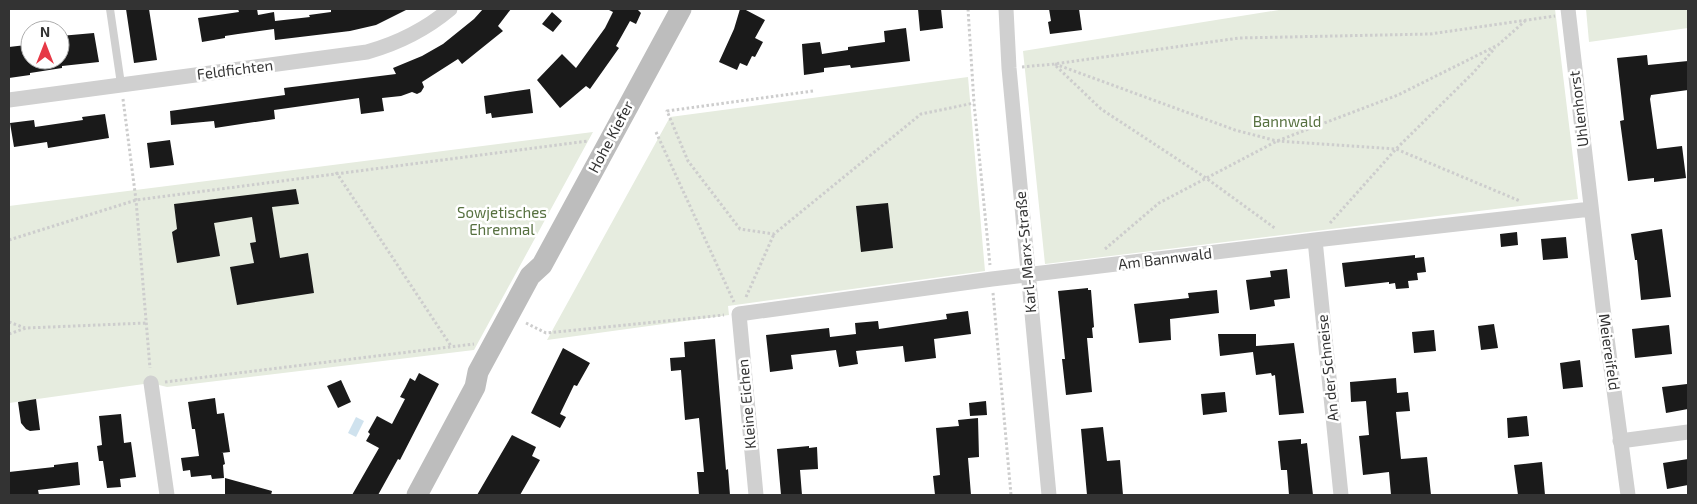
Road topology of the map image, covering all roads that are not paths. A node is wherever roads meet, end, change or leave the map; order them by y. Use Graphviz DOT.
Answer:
graph roads {
  1 [pos="110,9"];
  2 [pos="450,9"];
  3 [pos="681,9"];
  4 [pos="1006,9"];
  5 [pos="1569,11"];
  6 [pos="121,84"];
  7 [pos="9,100"];
  8 [pos="1591,209"];
  9 [pos="1315,240"];
  10 [pos="1028,276"];
  11 [pos="739,314"];
  12 [pos="151,383"];
  13 [pos="1688,432"];
  14 [pos="1620,441"];
  15 [pos="167,495"];
  16 [pos="417,495"];
  17 [pos="756,495"];
  18 [pos="1049,495"];
  19 [pos="1341,495"];
  20 [pos="1628,495"];
  1 -- 6 [label="lane"];
  2 -- 6 [label="street, Feldfichten"];
  3 -- 16 [label="street, Hohe Kiefer"];
  4 -- 10 [label="street, Karl-Marx-Straße"];
  5 -- 8 [label="street, Uhlenhorst"];
  6 -- 7 [label="street, Feldfichten"];
  8 -- 9 [label="street, Am Bannwald"];
  8 -- 14 [label="street, Meiereifeld"];
  9 -- 10 [label="street, Am Bannwald"];
  9 -- 19 [label="street, An der Schneise"];
  10 -- 11 [label="street, Am Bannwald"];
  10 -- 18 [label="street, Karl-Marx-Straße"];
  11 -- 17 [label="street, Kleine Eichen"];
  12 -- 15 [label="street"];
  13 -- 14 [label="street"];
  14 -- 20 [label="street, Meiereifeld"];
}
